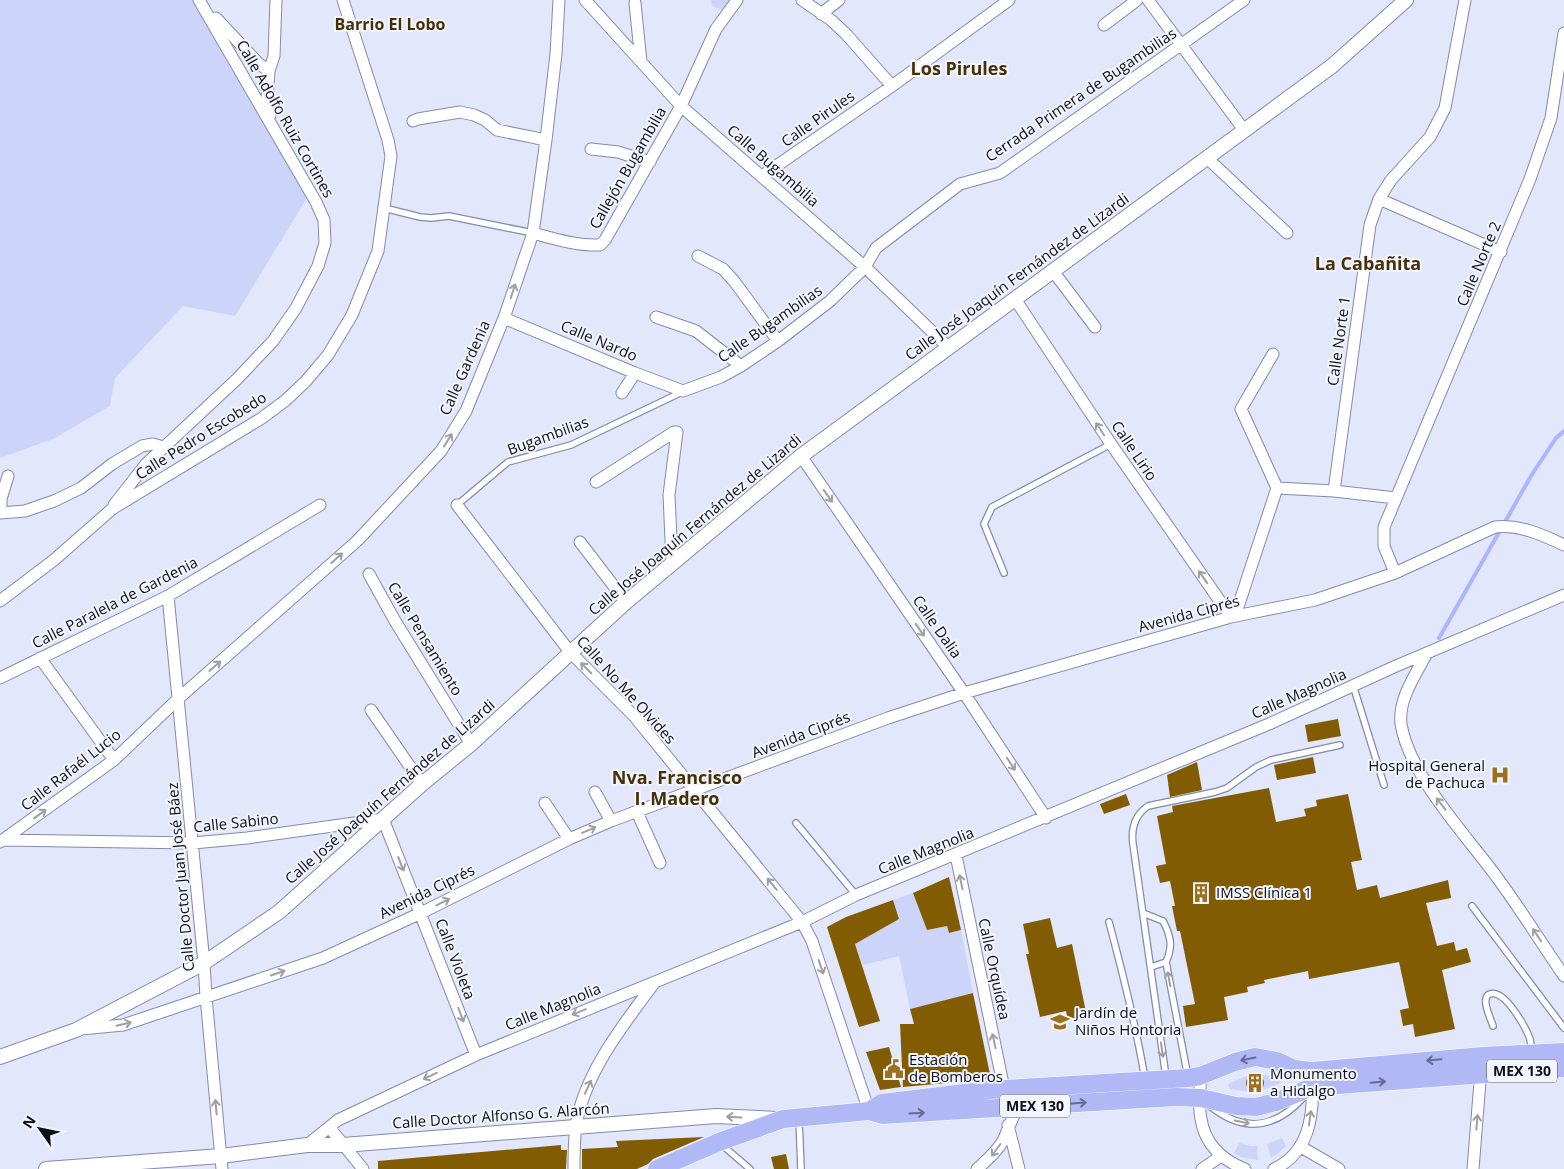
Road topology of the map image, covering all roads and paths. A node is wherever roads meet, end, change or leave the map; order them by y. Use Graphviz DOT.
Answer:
graph roads {
  1 [pos="276,0"];
  2 [pos="343,0"];
  3 [pos="559,0"];
  4 [pos="585,0"];
  5 [pos="737,0"];
  6 [pos="802,0"];
  7 [pos="839,0"];
  8 [pos="1009,0"];
  9 [pos="1137,0"];
  10 [pos="1148,0"];
  11 [pos="1406,0"];
  12 [pos="1465,0"];
  13 [pos="200,1"];
  14 [pos="1238,2"];
  15 [pos="635,3"];
  16 [pos="821,14"];
  17 [pos="1104,25"];
  18 [pos="1564,33"];
  19 [pos="1182,44"];
  20 [pos="641,62"];
  21 [pos="269,71"];
  22 [pos="892,86"];
  23 [pos="681,106"];
  24 [pos="413,121"];
  25 [pos="271,122"];
  26 [pos="1244,130"];
  27 [pos="546,140"];
  28 [pos="591,149"];
  29 [pos="1206,158"];
  30 [pos="650,162"];
  31 [pos="762,176"];
  32 [pos="1378,199"];
  33 [pos="384,208"];
  34 [pos="533,233"];
  35 [pos="1287,233"];
  36 [pos="1501,252"];
  37 [pos="698,256"];
  38 [pos="865,267"];
  39 [pos="1053,271"];
  40 [pos="1015,299"];
  41 [pos="656,317"];
  42 [pos="504,318"];
  43 [pos="1096,327"];
  44 [pos="778,341"];
  45 [pos="948,347"];
  46 [pos="1273,354"];
  47 [pos="741,366"];
  48 [pos="635,373"];
  49 [pos="683,391"];
  50 [pos="622,393"];
  51 [pos="1111,444"];
  52 [pos="164,447"];
  53 [pos="801,456"];
  54 [pos="8,476"];
  55 [pos="596,482"];
  56 [pos="1277,488"];
  57 [pos="1334,490"];
  58 [pos="1396,498"];
  59 [pos="320,505"];
  60 [pos="457,505"];
  61 [pos="112,509"];
  62 [pos="0,513"];
  63 [pos="580,542"];
  64 [pos="1564,545"];
  65 [pos="672,562"];
  66 [pos="1004,573"];
  67 [pos="1395,573"];
  68 [pos="370,574"];
  69 [pos="1564,595"];
  70 [pos="168,596"];
  71 [pos="0,601"];
  72 [pos="626,602"];
  73 [pos="1233,617"];
  74 [pos="570,652"];
  75 [pos="1427,653"];
  76 [pos="40,658"];
  77 [pos="0,678"];
  78 [pos="1353,685"];
  79 [pos="964,693"];
  80 [pos="179,698"];
  81 [pos="371,710"];
  82 [pos="471,744"];
  83 [pos="1340,745"];
  84 [pos="114,760"];
  85 [pos="422,784"];
  86 [pos="1384,785"];
  87 [pos="695,790"];
  88 [pos="595,792"];
  89 [pos="545,803"];
  90 [pos="636,812"];
  91 [pos="1046,818"];
  92 [pos="383,819"];
  93 [pos="611,821"];
  94 [pos="796,823"];
  95 [pos="569,839"];
  96 [pos="1,841"];
  97 [pos="192,843"];
  98 [pos="956,856"];
  99 [pos="660,863"];
  100 [pos="856,896"];
  101 [pos="1472,906"];
  102 [pos="421,913"];
  103 [pos="1142,913"];
  104 [pos="802,922"];
  105 [pos="1109,922"];
  106 [pos="1166,962"];
  107 [pos="204,963"];
  108 [pos="1150,967"];
  109 [pos="1564,976"];
  110 [pos="655,982"];
  111 [pos="206,997"];
  112 [pos="1493,1026"];
  113 [pos="1564,1028"];
  114 [pos="76,1030"];
  115 [pos="1564,1052"];
  116 [pos="1532,1053"];
  117 [pos="476,1055"];
  118 [pos="1483,1056"];
  119 [pos="0,1057"];
  120 [pos="1564,1068"];
  121 [pos="1481,1074"];
  122 [pos="1194,1077"];
  123 [pos="1166,1079"];
  124 [pos="1312,1079"];
  125 [pos="1145,1080"];
  126 [pos="1036,1087"];
  127 [pos="996,1090"];
  128 [pos="1147,1098"];
  129 [pos="1201,1098"];
  130 [pos="1018,1108"];
  131 [pos="990,1109"];
  132 [pos="869,1111"];
  133 [pos="791,1118"];
  134 [pos="1008,1125"];
  135 [pos="576,1126"];
  136 [pos="329,1127"];
  137 [pos="718,1142"];
  138 [pos="307,1145"];
  139 [pos="342,1145"];
  140 [pos="1301,1147"];
  141 [pos="1220,1156"];
  142 [pos="222,1162"];
  143 [pos="46,1169"];
  144 [pos="363,1169"];
  145 [pos="574,1169"];
  146 [pos="657,1169"];
  147 [pos="750,1169"];
  148 [pos="801,1169"];
  149 [pos="978,1169"];
  150 [pos="1019,1169"];
  151 [pos="1202,1169"];
  152 [pos="1244,1169"];
  153 [pos="1275,1169"];
  154 [pos="1339,1169"];
  155 [pos="1473,1169"];
  1 -- 21 [label="street"];
  2 -- 33 [label="street, Calle Pedro Escobedo"];
  3 -- 27 [label="street, Calle Gardenia"];
  4 -- 20 [label="street, Calle Bugambilia"];
  5 -- 23 [label="street, Callejón Bugambilia"];
  6 -- 16 [label="street"];
  7 -- 16 [label="street"];
  8 -- 22 [label="street, Calle Pirules"];
  9 -- 17 [label="street"];
  10 -- 19 [label="street"];
  11 -- 26 [label="street, Calle José Joaquín Fernández de Lizardi"];
  12 -- 32 [label="street, Calle Norte 1"];
  13 -- 21 [label="street"];
  13 -- 25 [label="street, Calle Adolfo Ruiz Cortines"];
  14 -- 19 [label="street, Cerrada Primera de Bugambilias"];
  15 -- 20 [label="street"];
  16 -- 22 [label="street"];
  18 -- 36 [label="street, Calle Norte 2"];
  19 -- 26 [label="street"];
  19 -- 38 [label="street, Cerrada Primera de Bugambilias"];
  20 -- 23 [label="street, Calle Bugambilia"];
  21 -- 25 [label="street"];
  22 -- 31 [label="street, Calle Pirules"];
  23 -- 30 [label="street, Callejón Bugambilia"];
  23 -- 31 [label="street, Calle Bugambilia"];
  24 -- 27 [label="street"];
  25 -- 52 [label="street, Calle Adolfo Ruiz Cortines"];
  26 -- 29 [label="street, Calle José Joaquín Fernández de Lizardi"];
  27 -- 34 [label="street, Calle Gardenia"];
  28 -- 30 [label="street"];
  29 -- 35 [label="street"];
  29 -- 39 [label="street, Calle José Joaquín Fernández de Lizardi"];
  30 -- 34 [label="street, Callejón Bugambilia"];
  31 -- 38 [label="street, Calle Bugambilia"];
  32 -- 36 [label="street"];
  32 -- 57 [label="street, Calle Norte 1"];
  33 -- 34 [label="lane"];
  33 -- 61 [label="street, Calle Pedro Escobedo"];
  42 -- 34 [label="street, Calle Gardenia, one-way"];
  36 -- 58 [label="street, Calle Norte 2"];
  37 -- 44 [label="street"];
  38 -- 44 [label="street, Calle Bugambilias"];
  38 -- 45 [label="street, Calle Bugambilia"];
  39 -- 40 [label="street, Calle José Joaquín Fernández de Lizardi"];
  39 -- 43 [label="street"];
  40 -- 45 [label="street, Calle José Joaquín Fernández de Lizardi"];
  51 -- 40 [label="street, Calle Lirio, one-way"];
  41 -- 47 [label="street"];
  42 -- 48 [label="street, Calle Nardo"];
  80 -- 42 [label="street, Calle Gardenia, one-way"];
  44 -- 47 [label="street, Calle Bugambilias"];
  45 -- 53 [label="street, Calle José Joaquín Fernández de Lizardi"];
  46 -- 56 [label="street"];
  47 -- 49 [label="street, Calle Bugambilias"];
  48 -- 49 [label="street, Calle Nardo"];
  48 -- 50 [label="street"];
  49 -- 60 [label="lane, Bugambilias"];
  51 -- 66 [label="lane"];
  73 -- 51 [label="street, Calle Lirio, one-way"];
  52 -- 61 [label="street, Calle Adolfo Ruiz Cortines"];
  52 -- 62 [label="street"];
  53 -- 65 [label="street, Calle José Joaquín Fernández de Lizardi"];
  53 -- 79 [label="street, Calle Dalia, one-way"];
  54 -- 62 [label="street"];
  55 -- 65 [label="street"];
  56 -- 57 [label="street"];
  56 -- 73 [label="street"];
  57 -- 58 [label="street"];
  58 -- 67 [label="street, Calle Norte 2"];
  59 -- 70 [label="street, Calle Paralela de Gardenia"];
  60 -- 74 [label="street, Calle No Me Olvides"];
  61 -- 71 [label="street, Calle Pedro Escobedo"];
  63 -- 72 [label="street"];
  64 -- 67 [label="street, Avenida Ciprés"];
  65 -- 72 [label="street, Calle José Joaquín Fernández de Lizardi"];
  67 -- 73 [label="street, Avenida Ciprés"];
  68 -- 82 [label="street, Calle Pensamiento"];
  69 -- 75 [label="street, Calle Magnolia"];
  70 -- 76 [label="street, Calle Paralela de Gardenia"];
  70 -- 80 [label="street, Calle Doctor Juan José Báez"];
  72 -- 74 [label="street, Calle José Joaquín Fernández de Lizardi"];
  73 -- 79 [label="street, Avenida Ciprés"];
  74 -- 82 [label="street, Calle José Joaquín Fernández de Lizardi"];
  87 -- 74 [label="street, Calle No Me Olvides, one-way"];
  75 -- 78 [label="street, Calle Magnolia"];
  109 -- 75 [label="street, one-way"];
  76 -- 77 [label="street, Calle Paralela de Gardenia"];
  76 -- 84 [label="street"];
  78 -- 86 [label="lane"];
  78 -- 91 [label="street, Calle Magnolia"];
  79 -- 87 [label="street, Avenida Ciprés"];
  79 -- 91 [label="street, Calle Dalia, one-way"];
  80 -- 84 [label="street, Calle Rafaél Lucio"];
  80 -- 97 [label="street, Calle Doctor Juan José Báez"];
  81 -- 85 [label="street"];
  82 -- 85 [label="street, Calle José Joaquín Fernández de Lizardi"];
  83 -- 103 [label="lane"];
  96 -- 84 [label="street, Calle Rafaél Lucio, one-way"];
  85 -- 92 [label="street, Calle José Joaquín Fernández de Lizardi"];
  87 -- 90 [label="street, Avenida Ciprés"];
  104 -- 87 [label="street, Calle No Me Olvides, one-way"];
  88 -- 93 [label="street"];
  89 -- 95 [label="street"];
  90 -- 93 [label="street, Avenida Ciprés"];
  90 -- 99 [label="street"];
  91 -- 98 [label="street, Calle Magnolia"];
  92 -- 97 [label="street, Calle Sabino"];
  92 -- 102 [label="street, Calle Violeta, one-way"];
  92 -- 107 [label="street, Calle José Joaquín Fernández de Lizardi"];
  95 -- 93 [label="street, Avenida Ciprés, one-way"];
  94 -- 100 [label="lane"];
  102 -- 95 [label="street, Avenida Ciprés, one-way"];
  96 -- 97 [label="street, Calle Sabino"];
  97 -- 107 [label="street, Calle Doctor Juan José Báez"];
  98 -- 100 [label="street, Calle Magnolia"];
  127 -- 98 [label="street, Calle Orquídea, one-way"];
  100 -- 104 [label="street, Calle Magnolia"];
  101 -- 113 [label="lane"];
  111 -- 102 [label="street, Avenida Ciprés, one-way"];
  102 -- 117 [label="street, Calle Violeta, one-way"];
  103 -- 106 [label="lane"];
  103 -- 108 [label="lane"];
  104 -- 110 [label="street, Calle Magnolia"];
  104 -- 132 [label="street, Calle No Me Olvides, one-way"];
  105 -- 125 [label="lane"];
  106 -- 108 [label="lane"];
  122 -- 106 [label="lane, one-way"];
  107 -- 111 [label="street, Calle Doctor Juan José Báez"];
  107 -- 114 [label="street, Calle José Joaquín Fernández de Lizardi"];
  108 -- 123 [label="lane, one-way"];
  110 -- 117 [label="street, Calle Magnolia, one-way"];
  135 -- 110 [label="street, one-way"];
  114 -- 111 [label="street, Avenida Ciprés, one-way"];
  142 -- 111 [label="street, Calle Doctor Juan José Báez, one-way"];
  112 -- 116 [label="lane"];
  114 -- 119 [label="street, Calle José Joaquín Fernández de Lizardi"];
  115 -- 116 [label="main road, MEX 130"];
  116 -- 118 [label="main road, MEX 130"];
  117 -- 136 [label="street, Calle Magnolia, one-way"];
  118 -- 121 [label="street"];
  118 -- 124 [label="main road, MEX 130, one-way"];
  120 -- 121 [label="main road, MEX 130"];
  124 -- 121 [label="main road, MEX 130, one-way"];
  155 -- 121 [label="street, one-way"];
  122 -- 123 [label="main road, MEX 130"];
  124 -- 122 [label="main road, MEX 130, one-way"];
  122 -- 129 [label="street"];
  123 -- 125 [label="main road, MEX 130"];
  129 -- 124 [label="main road, MEX 130, one-way"];
  140 -- 124 [label="street, one-way"];
  125 -- 126 [label="main road, MEX 130"];
  125 -- 128 [label="lane"];
  126 -- 127 [label="main road, MEX 130"];
  126 -- 130 [label="street"];
  127 -- 131 [label="main road"];
  127 -- 132 [label="main road, MEX 130"];
  128 -- 129 [label="main road, MEX 130"];
  130 -- 128 [label="main road, MEX 130, one-way"];
  129 -- 141 [label="street"];
  130 -- 131 [label="main road, MEX 130"];
  130 -- 134 [label="street"];
  132 -- 131 [label="main road, MEX 130, one-way"];
  132 -- 133 [label="main road, MEX 130"];
  133 -- 135 [label="street, Calle Doctor Alfonso G. Alarcón, one-way"];
  133 -- 137 [label="main road, MEX 130"];
  133 -- 148 [label="lane"];
  134 -- 149 [label="street, one-way"];
  134 -- 150 [label="street"];
  135 -- 139 [label="street, Calle Doctor Alfonso G. Alarcón"];
  135 -- 145 [label="street"];
  136 -- 138 [label="street, Calle Magnolia"];
  136 -- 139 [label="street"];
  137 -- 146 [label="main road, MEX 130"];
  137 -- 147 [label="lane"];
  138 -- 139 [label="street, Calle Doctor Alfonso G. Alarcón"];
  138 -- 142 [label="street, Calle Doctor Alfonso G. Alarcón"];
  139 -- 144 [label="street"];
  140 -- 153 [label="street"];
  140 -- 154 [label="street"];
  141 -- 151 [label="street"];
  141 -- 152 [label="street"];
  142 -- 143 [label="street, Calle Doctor Alfonso G. Alarcón"];
}
